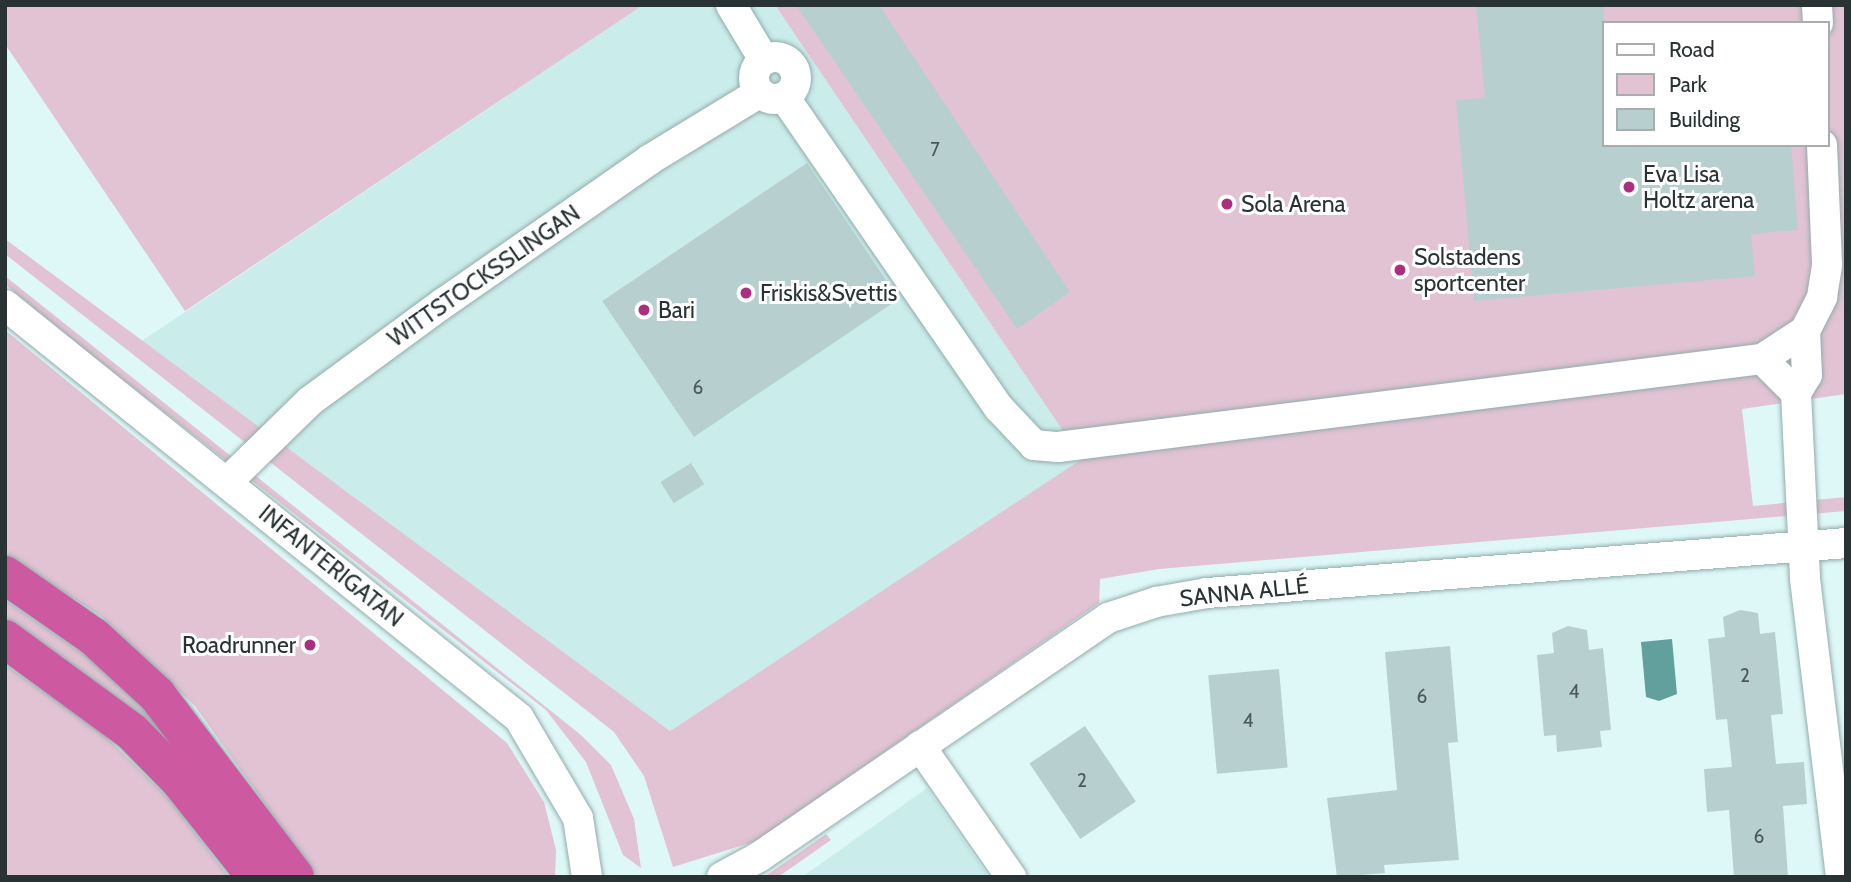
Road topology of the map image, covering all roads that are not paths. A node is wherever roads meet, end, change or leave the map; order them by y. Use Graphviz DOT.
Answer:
graph roads {
  1 [pos="731,5"];
  2 [pos="772,95"];
  3 [pos="1822,147"];
  4 [pos="5,305"];
  5 [pos="1805,331"];
  6 [pos="1762,359"];
  7 [pos="1796,393"];
  8 [pos="227,482"];
  9 [pos="1846,542"];
  10 [pos="1803,546"];
  11 [pos="5,575"];
  12 [pos="5,639"];
  13 [pos="920,746"];
  14 [pos="256,877"];
  15 [pos="295,877"];
  16 [pos="587,877"];
  17 [pos="722,877"];
  18 [pos="1011,877"];
  19 [pos="1841,877"];
  1 -- 2 [label="street"];
  2 -- 6 [label="street"];
  2 -- 8 [label="street, WITTSTOCKSSLINGAN"];
  3 -- 5 [label="street"];
  4 -- 8 [label="street, INFANTERIGATAN"];
  5 -- 6 [label="street"];
  5 -- 7 [label="street"];
  6 -- 7 [label="street"];
  7 -- 10 [label="street"];
  8 -- 16 [label="street, INFANTERIGATAN"];
  9 -- 10 [label="street, SANNA ALLÉ"];
  10 -- 13 [label="street, SANNA ALLÉ"];
  10 -- 19 [label="street"];
  11 -- 15 [label="highway"];
  12 -- 14 [label="highway"];
  13 -- 17 [label="street, SANNA ALLÉ"];
  13 -- 18 [label="street"];
}
